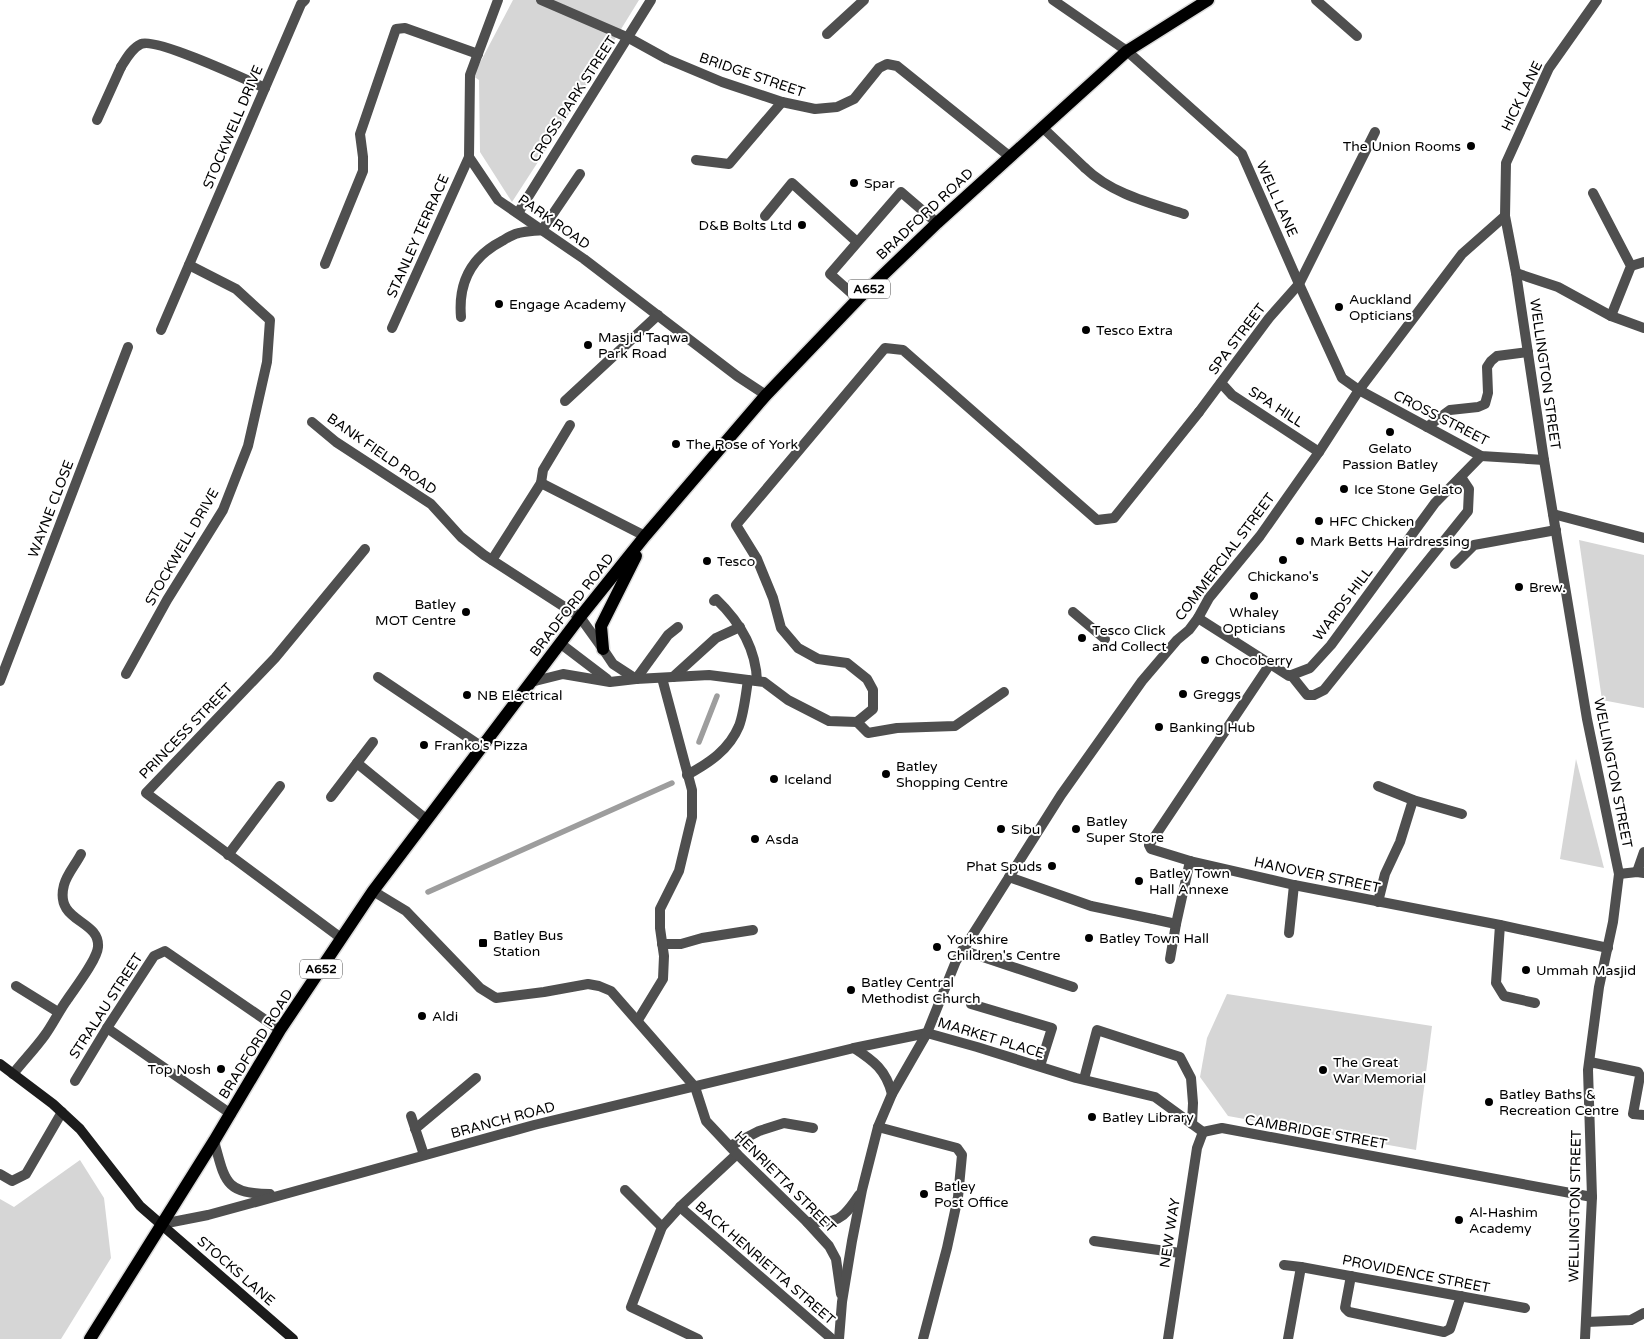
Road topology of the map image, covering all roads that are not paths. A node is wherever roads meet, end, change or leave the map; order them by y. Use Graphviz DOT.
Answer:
graph roads {
  1 [pos="305,0"];
  2 [pos="498,0"];
  3 [pos="542,0"];
  4 [pos="652,0"];
  5 [pos="864,0"];
  6 [pos="1053,0"];
  7 [pos="1208,0"];
  8 [pos="1316,0"];
  9 [pos="1597,0"];
  10 [pos="827,34"];
  11 [pos="1357,36"];
  12 [pos="628,38"];
  13 [pos="1126,50"];
  14 [pos="478,54"];
  15 [pos="265,88"];
  16 [pos="782,102"];
  17 [pos="97,120"];
  18 [pos="1042,126"];
  19 [pos="1375,132"];
  20 [pos="1009,156"];
  21 [pos="469,157"];
  22 [pos="696,160"];
  23 [pos="580,174"];
  24 [pos="1594,193"];
  25 [pos="518,213"];
  26 [pos="1184,214"];
  27 [pos="765,216"];
  28 [pos="1505,216"];
  29 [pos="937,223"];
  30 [pos="542,230"];
  31 [pos="857,242"];
  32 [pos="1644,262"];
  33 [pos="325,264"];
  34 [pos="189,266"];
  35 [pos="1631,266"];
  36 [pos="1516,274"];
  37 [pos="1299,284"];
  38 [pos="858,299"];
  39 [pos="658,315"];
  40 [pos="1611,316"];
  41 [pos="461,317"];
  42 [pos="392,328"];
  43 [pos="1644,328"];
  44 [pos="161,330"];
  45 [pos="128,347"];
  46 [pos="1528,352"];
  47 [pos="1221,383"];
  48 [pos="1359,390"];
  49 [pos="766,395"];
  50 [pos="565,401"];
  51 [pos="312,422"];
  52 [pos="570,424"];
  53 [pos="1427,427"];
  54 [pos="1319,452"];
  55 [pos="1481,456"];
  56 [pos="1544,460"];
  57 [pos="1461,477"];
  58 [pos="541,483"];
  59 [pos="1553,514"];
  60 [pos="1556,530"];
  61 [pos="645,536"];
  62 [pos="1644,538"];
  63 [pos="365,549"];
  64 [pos="492,560"];
  65 [pos="1455,564"];
  66 [pos="714,601"];
  67 [pos="1073,612"];
  68 [pos="580,618"];
  69 [pos="1198,618"];
  70 [pos="740,627"];
  71 [pos="678,628"];
  72 [pos="1105,639"];
  73 [pos="561,644"];
  74 [pos="603,649"];
  75 [pos="1270,664"];
  76 [pos="126,674"];
  77 [pos="1291,675"];
  78 [pos="378,677"];
  79 [pos="667,677"];
  80 [pos="636,679"];
  81 [pos="753,680"];
  82 [pos="0,681"];
  83 [pos="531,682"];
  84 [pos="610,682"];
  85 [pos="1004,692"];
  86 [pos="857,722"];
  87 [pos="373,742"];
  88 [pos="482,747"];
  89 [pos="356,763"];
  90 [pos="687,775"];
  91 [pos="280,786"];
  92 [pos="1378,786"];
  93 [pos="331,797"];
  94 [pos="1413,800"];
  95 [pos="1462,814"];
  96 [pos="427,820"];
  97 [pos="1644,852"];
  98 [pos="81,854"];
  99 [pos="228,855"];
  100 [pos="1190,861"];
  101 [pos="1641,872"];
  102 [pos="1619,874"];
  103 [pos="1009,877"];
  104 [pos="1294,885"];
  105 [pos="373,892"];
  106 [pos="1378,902"];
  107 [pos="1176,924"];
  108 [pos="1500,925"];
  109 [pos="753,930"];
  110 [pos="1289,933"];
  111 [pos="341,938"];
  112 [pos="662,944"];
  113 [pos="1608,948"];
  114 [pos="962,950"];
  115 [pos="1170,959"];
  116 [pos="16,986"];
  117 [pos="1073,988"];
  118 [pos="1535,1003"];
  119 [pos="971,1004"];
  120 [pos="58,1012"];
  121 [pos="638,1020"];
  122 [pos="107,1028"];
  123 [pos="280,1030"];
  124 [pos="928,1033"];
  125 [pos="854,1048"];
  126 [pos="1590,1062"];
  127 [pos="0,1064"];
  128 [pos="1044,1068"];
  129 [pos="12,1074"];
  130 [pos="476,1078"];
  131 [pos="1084,1079"];
  132 [pos="75,1081"];
  133 [pos="695,1087"];
  134 [pos="892,1094"];
  135 [pos="62,1112"];
  136 [pos="231,1114"];
  137 [pos="1644,1115"];
  138 [pos="411,1116"];
  139 [pos="1192,1124"];
  140 [pos="878,1127"];
  141 [pos="813,1128"];
  142 [pos="415,1129"];
  143 [pos="1204,1132"];
  144 [pos="214,1141"];
  145 [pos="734,1150"];
  146 [pos="424,1156"];
  147 [pos="0,1174"];
  148 [pos="625,1190"];
  149 [pos="862,1190"];
  150 [pos="285,1194"];
  151 [pos="1592,1197"];
  152 [pos="680,1207"];
  153 [pos="807,1222"];
  154 [pos="162,1224"];
  155 [pos="662,1227"];
  156 [pos="1094,1241"];
  157 [pos="1180,1253"];
  158 [pos="1284,1265"];
  159 [pos="1302,1267"];
  160 [pos="1351,1276"];
  161 [pos="1462,1296"];
  162 [pos="842,1302"];
  163 [pos="1525,1308"];
  164 [pos="1644,1313"];
  165 [pos="1586,1322"];
  166 [pos="90,1339"];
  167 [pos="293,1339"];
  168 [pos="698,1339"];
  169 [pos="832,1339"];
  170 [pos="839,1339"];
  171 [pos="923,1339"];
  172 [pos="1168,1339"];
  173 [pos="1288,1339"];
  174 [pos="1585,1339"];
  1 -- 15 [label="street, STOCKWELL DRIVE"];
  2 -- 14 [label="street"];
  3 -- 12 [label="street, BRIDGE STREET"];
  4 -- 12 [label="street, CROSS PARK STREET"];
  5 -- 10 [label="street"];
  6 -- 13 [label="street, WELL LANE"];
  7 -- 13 [label="main road, BRADFORD ROAD / A652"];
  8 -- 11 [label="street"];
  9 -- 28 [label="street, HICK LANE"];
  12 -- 16 [label="street, BRIDGE STREET"];
  12 -- 25 [label="street, CROSS PARK STREET"];
  13 -- 18 [label="main road, BRADFORD ROAD / A652"];
  13 -- 37 [label="street, WELL LANE"];
  14 -- 21 [label="street"];
  14 -- 33 [label="street"];
  15 -- 17 [label="street"];
  15 -- 34 [label="street, STOCKWELL DRIVE"];
  16 -- 20 [label="street, BRIDGE STREET"];
  16 -- 22 [label="street"];
  18 -- 20 [label="main road, BRADFORD ROAD / A652"];
  18 -- 26 [label="street"];
  19 -- 37 [label="street, SPA STREET"];
  20 -- 29 [label="main road, BRADFORD ROAD / A652"];
  21 -- 25 [label="street, PARK ROAD"];
  21 -- 42 [label="street, STANLEY TERRACE"];
  23 -- 30 [label="street"];
  24 -- 35 [label="street"];
  25 -- 30 [label="street, PARK ROAD"];
  27 -- 31 [label="street"];
  28 -- 36 [label="street, WELLINGTON STREET"];
  28 -- 48 [label="street, COMMERCIAL STREET"];
  29 -- 31 [label="street"];
  29 -- 38 [label="main road, BRADFORD ROAD / A652"];
  30 -- 39 [label="street, PARK ROAD"];
  30 -- 41 [label="street"];
  31 -- 38 [label="street"];
  32 -- 35 [label="street"];
  34 -- 44 [label="street, STOCKWELL DRIVE"];
  34 -- 76 [label="street, STOCKWELL DRIVE"];
  35 -- 40 [label="street"];
  36 -- 40 [label="street"];
  36 -- 46 [label="street, WELLINGTON STREET"];
  37 -- 47 [label="street, SPA STREET"];
  37 -- 48 [label="street, WELL LANE"];
  38 -- 49 [label="main road, BRADFORD ROAD / A652"];
  39 -- 49 [label="street, PARK ROAD"];
  39 -- 50 [label="street"];
  40 -- 43 [label="street"];
  45 -- 82 [label="street, WAYNE CLOSE"];
  46 -- 53 [label="street"];
  46 -- 56 [label="street, WELLINGTON STREET"];
  47 -- 54 [label="street, SPA HILL"];
  47 -- 86 [label="street, SPA STREET"];
  48 -- 53 [label="street, CROSS STREET"];
  48 -- 54 [label="street, COMMERCIAL STREET"];
  49 -- 61 [label="main road, BRADFORD ROAD / A652"];
  51 -- 64 [label="street, BANK FIELD ROAD"];
  52 -- 58 [label="street"];
  53 -- 55 [label="street, CROSS STREET"];
  54 -- 69 [label="street, COMMERCIAL STREET"];
  55 -- 56 [label="street, CROSS STREET"];
  55 -- 57 [label="street, WARDS HILL"];
  56 -- 59 [label="street, WELLINGTON STREET"];
  57 -- 77 [label="street, WARDS HILL"];
  57 -- 77 [label="street"];
  58 -- 61 [label="street"];
  58 -- 64 [label="street"];
  59 -- 60 [label="street, WELLINGTON STREET"];
  59 -- 62 [label="street"];
  60 -- 65 [label="street"];
  60 -- 102 [label="street, WELLINGTON STREET"];
  61 -- 68 [label="main road, BRADFORD ROAD / A652"];
  61 -- 74 [label="main road"];
  63 -- 99 [label="street, PRINCESS STREET"];
  64 -- 68 [label="street, BANK FIELD ROAD"];
  66 -- 70 [label="street"];
  67 -- 72 [label="street"];
  68 -- 73 [label="main road, BRADFORD ROAD / A652"];
  68 -- 74 [label="street"];
  69 -- 75 [label="street"];
  69 -- 103 [label="street, COMMERCIAL STREET"];
  70 -- 79 [label="street"];
  70 -- 81 [label="street"];
  71 -- 80 [label="street"];
  73 -- 83 [label="main road, BRADFORD ROAD / A652"];
  73 -- 84 [label="street"];
  74 -- 80 [label="street"];
  75 -- 77 [label="street"];
  75 -- 100 [label="street, HANOVER STREET"];
  78 -- 88 [label="street"];
  79 -- 80 [label="street"];
  79 -- 81 [label="street"];
  79 -- 90 [label="street"];
  80 -- 84 [label="street"];
  81 -- 86 [label="street"];
  81 -- 90 [label="street"];
  83 -- 84 [label="street"];
  83 -- 88 [label="main road, BRADFORD ROAD / A652"];
  85 -- 86 [label="street"];
  87 -- 89 [label="street"];
  88 -- 96 [label="main road, BRADFORD ROAD / A652"];
  89 -- 93 [label="street"];
  89 -- 96 [label="street"];
  90 -- 112 [label="street"];
  91 -- 99 [label="street"];
  92 -- 94 [label="street"];
  94 -- 95 [label="street"];
  94 -- 106 [label="street"];
  96 -- 105 [label="main road, BRADFORD ROAD / A652"];
  97 -- 101 [label="street"];
  98 -- 120 [label="street"];
  99 -- 111 [label="street, PRINCESS STREET"];
  100 -- 104 [label="street, HANOVER STREET"];
  100 -- 107 [label="street"];
  101 -- 102 [label="street"];
  102 -- 113 [label="street, WELLINGTON STREET"];
  103 -- 107 [label="street"];
  103 -- 114 [label="street, COMMERCIAL STREET"];
  104 -- 106 [label="street, HANOVER STREET"];
  104 -- 110 [label="street"];
  105 -- 111 [label="main road, BRADFORD ROAD / A652"];
  105 -- 121 [label="street"];
  106 -- 108 [label="street, HANOVER STREET"];
  107 -- 115 [label="street"];
  108 -- 113 [label="street, HANOVER STREET"];
  108 -- 118 [label="street"];
  109 -- 112 [label="street"];
  111 -- 123 [label="main road, BRADFORD ROAD / A652"];
  112 -- 121 [label="street"];
  113 -- 126 [label="street, WELLINGTON STREET"];
  114 -- 117 [label="street"];
  114 -- 124 [label="street, COMMERCIAL STREET"];
  116 -- 120 [label="street"];
  119 -- 128 [label="street"];
  120 -- 129 [label="street"];
  121 -- 133 [label="street"];
  122 -- 123 [label="street, STRALAU STREET"];
  122 -- 132 [label="street, STRALAU STREET"];
  122 -- 136 [label="street"];
  123 -- 136 [label="main road, BRADFORD ROAD / A652"];
  124 -- 125 [label="street, BRANCH ROAD"];
  124 -- 128 [label="street, MARKET PLACE"];
  124 -- 134 [label="street, COMMERCIAL STREET"];
  125 -- 133 [label="street, BRANCH ROAD"];
  125 -- 134 [label="street"];
  126 -- 137 [label="street"];
  126 -- 151 [label="street, WELLINGTON STREET"];
  127 -- 129 [label="main road, STOCKS LANE"];
  128 -- 131 [label="street"];
  129 -- 135 [label="main road, STOCKS LANE"];
  130 -- 142 [label="street"];
  131 -- 139 [label="street"];
  131 -- 139 [label="street"];
  133 -- 145 [label="street, HENRIETTA STREET"];
  133 -- 146 [label="street, BRANCH ROAD"];
  134 -- 140 [label="street, COMMERCIAL STREET"];
  135 -- 147 [label="street"];
  135 -- 154 [label="main road, STOCKS LANE"];
  136 -- 144 [label="main road, BRADFORD ROAD / A652"];
  138 -- 142 [label="street"];
  139 -- 143 [label="street"];
  140 -- 149 [label="street, COMMERCIAL STREET"];
  140 -- 171 [label="street"];
  141 -- 145 [label="street"];
  142 -- 146 [label="street"];
  143 -- 151 [label="street, CAMBRIDGE STREET"];
  143 -- 157 [label="street, NEW WAY"];
  144 -- 150 [label="street"];
  144 -- 154 [label="main road, BRADFORD ROAD / A652"];
  145 -- 152 [label="street"];
  145 -- 153 [label="street, HENRIETTA STREET"];
  146 -- 150 [label="street, BRANCH ROAD"];
  148 -- 155 [label="street"];
  149 -- 153 [label="street"];
  149 -- 162 [label="street"];
  150 -- 154 [label="street, BRANCH ROAD"];
  151 -- 165 [label="street, WELLINGTON STREET"];
  152 -- 155 [label="street"];
  152 -- 169 [label="street, BACK HENRIETTA STREET"];
  153 -- 162 [label="street, HENRIETTA STREET"];
  154 -- 166 [label="main road, BRADFORD ROAD / A652"];
  154 -- 167 [label="main road, STOCKS LANE"];
  155 -- 168 [label="street"];
  156 -- 157 [label="street"];
  157 -- 172 [label="street, NEW WAY"];
  158 -- 159 [label="street, PROVIDENCE STREET"];
  159 -- 160 [label="street, PROVIDENCE STREET"];
  159 -- 173 [label="street"];
  160 -- 161 [label="street, PROVIDENCE STREET"];
  160 -- 161 [label="street"];
  161 -- 163 [label="street, PROVIDENCE STREET"];
  162 -- 170 [label="street"];
  164 -- 165 [label="street"];
  165 -- 174 [label="street, WELLINGTON STREET"];
}
